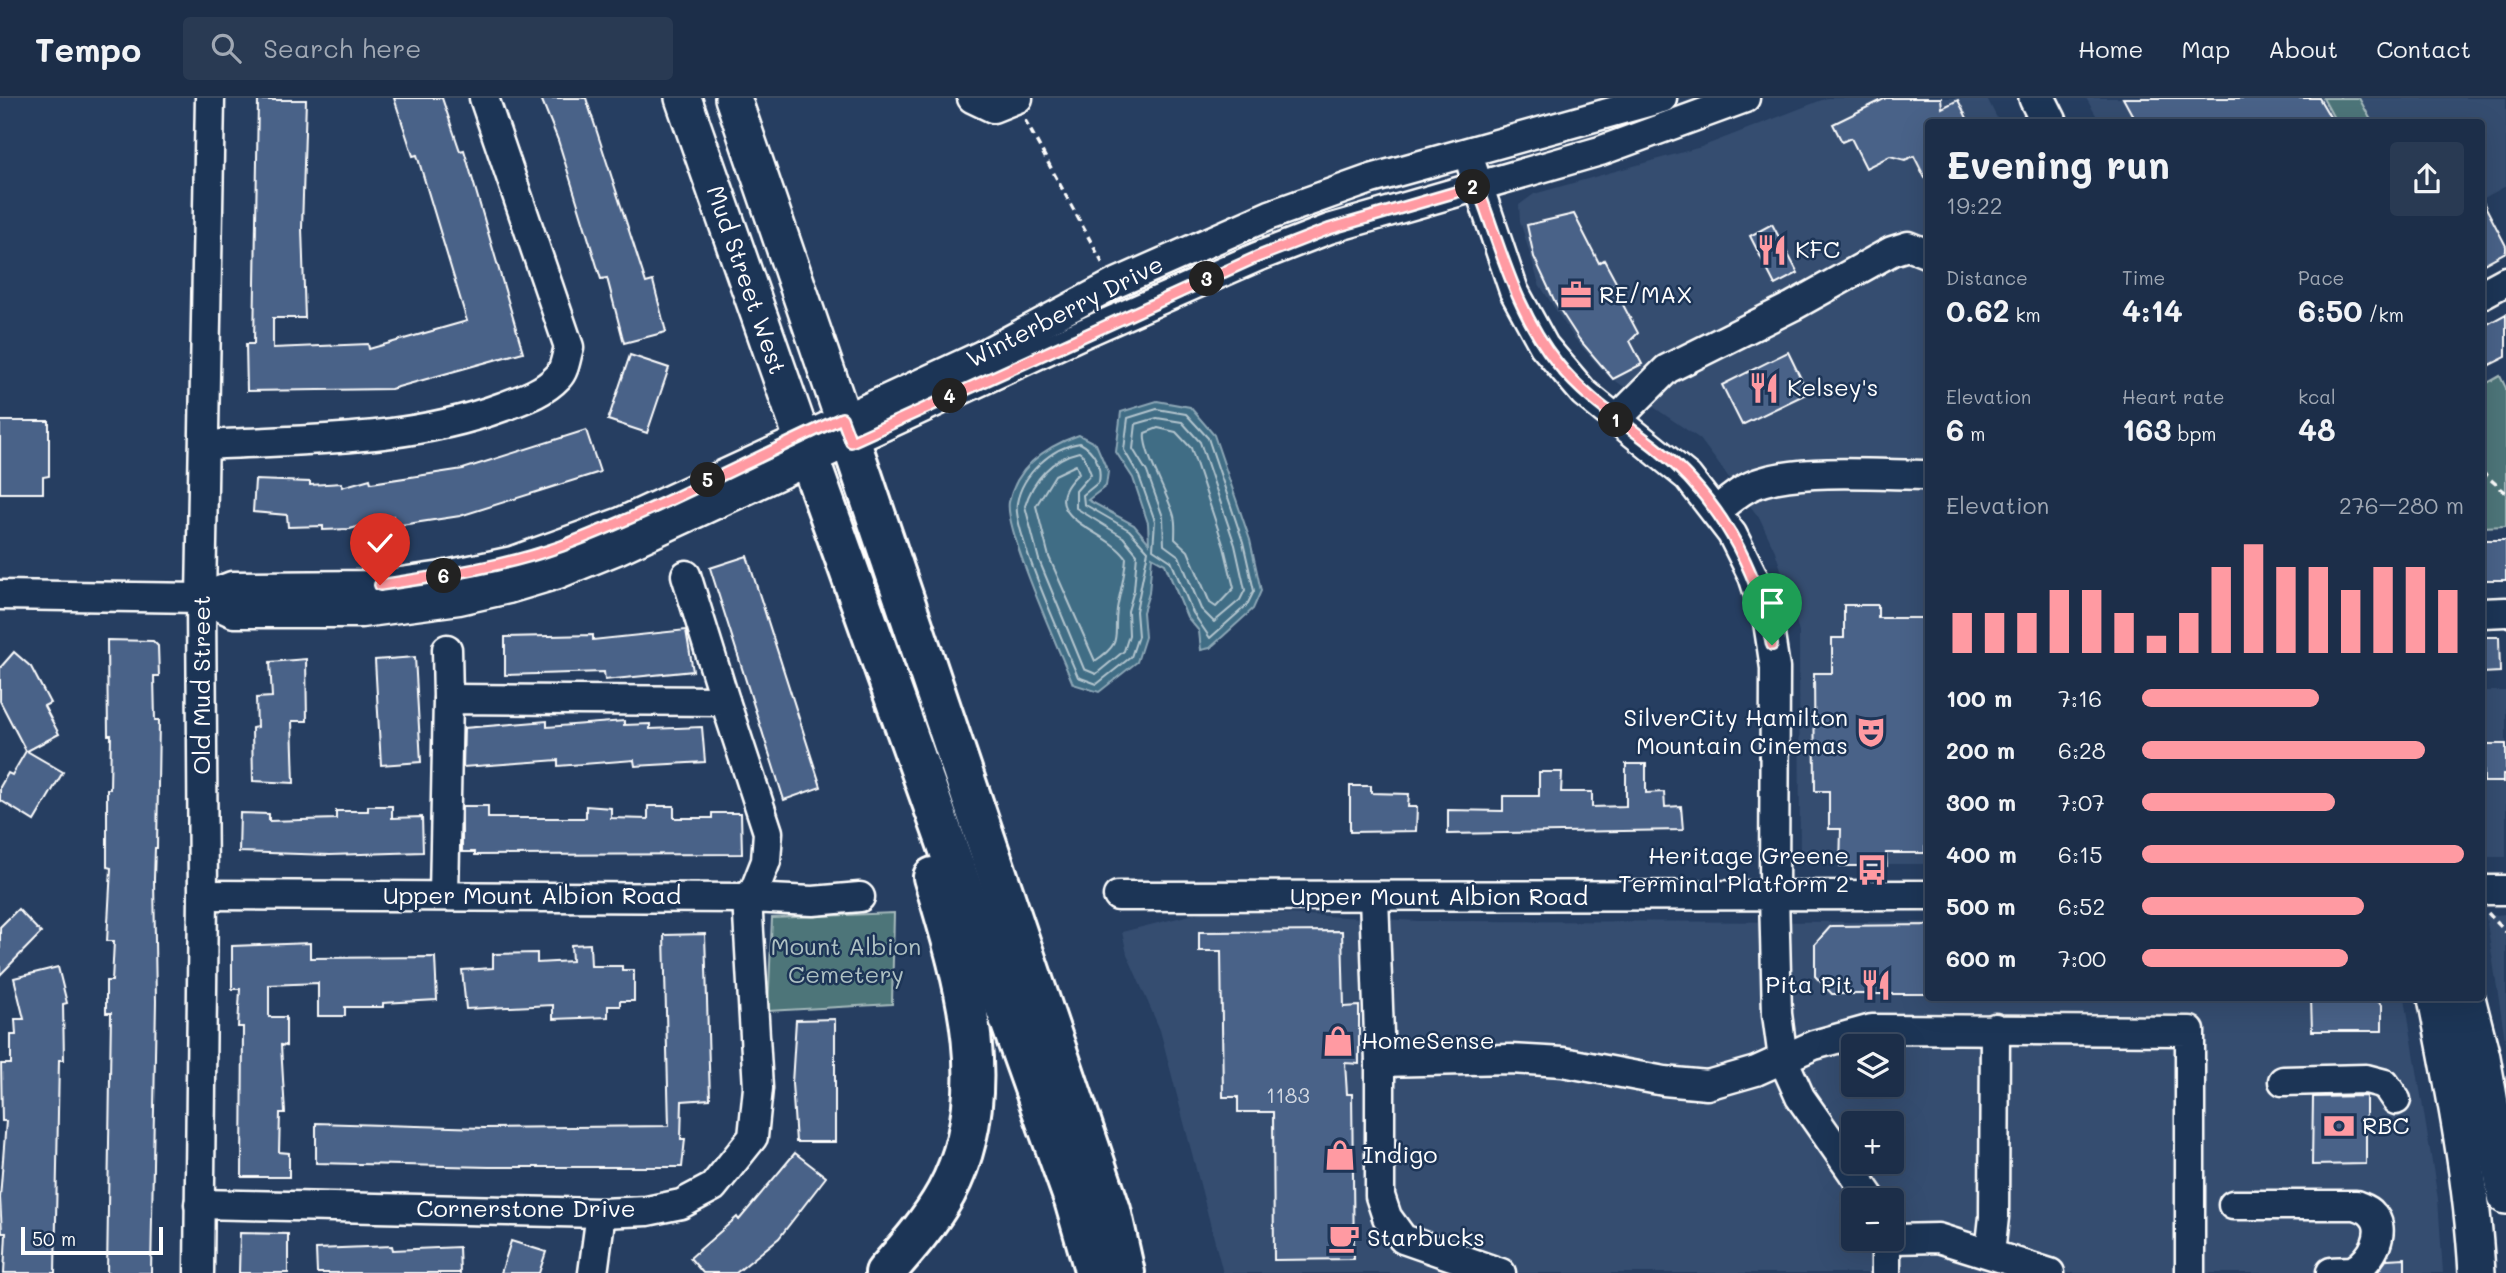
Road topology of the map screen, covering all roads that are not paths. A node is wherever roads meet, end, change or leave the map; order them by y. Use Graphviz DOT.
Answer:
graph roads {
  1 [pos="210,98"];
  2 [pos="484,98"];
  3 [pos="683,98"];
  4 [pos="733,98"];
  5 [pos="972,98"];
  6 [pos="1662,98"];
  7 [pos="1745,98"];
  8 [pos="2037,98"];
  9 [pos="1016,99"];
  10 [pos="2048,119"];
  11 [pos="1468,154"];
  12 [pos="1477,186"];
  13 [pos="1925,253"];
  14 [pos="2506,281"];
  15 [pos="2485,292"];
  16 [pos="1616,420"];
  17 [pos="847,430"];
  18 [pos="206,444"];
  19 [pos="805,449"];
  20 [pos="1925,475"];
  21 [pos="1716,511"];
  22 [pos="686,575"];
  23 [pos="0,595"];
  24 [pos="201,598"];
  25 [pos="861,604"];
  26 [pos="2485,612"];
  27 [pos="2506,612"];
  28 [pos="447,649"];
  29 [pos="447,699"];
  30 [pos="725,701"];
  31 [pos="2485,890"];
  32 [pos="2506,890"];
  33 [pos="203,895"];
  34 [pos="444,895"];
  35 [pos="1774,895"];
  36 [pos="1925,895"];
  37 [pos="1118,896"];
  38 [pos="860,897"];
  39 [pos="1374,897"];
  40 [pos="747,898"];
  41 [pos="2437,1001"];
  42 [pos="2468,1001"];
  43 [pos="1995,1028"];
  44 [pos="1783,1059"];
  45 [pos="1380,1062"];
  46 [pos="2283,1081"];
  47 [pos="2396,1100"];
  48 [pos="2505,1175"];
  49 [pos="1864,1188"];
  50 [pos="199,1204"];
  51 [pos="2233,1211"];
  52 [pos="601,1213"];
  53 [pos="1904,1239"];
  54 [pos="1886,1251"];
  55 [pos="1990,1253"];
  56 [pos="2331,1272"];
  57 [pos="200,1273"];
  58 [pos="593,1273"];
  59 [pos="885,1273"];
  60 [pos="1095,1273"];
  61 [pos="1125,1273"];
  62 [pos="1501,1273"];
  63 [pos="1886,1273"];
  64 [pos="2050,1273"];
  65 [pos="2190,1273"];
  66 [pos="2477,1273"];
  1 -- 18 [label="street, Old Mud Street"];
  2 -- 18 [label="street"];
  3 -- 19 [label="main road, Mud Street West"];
  4 -- 17 [label="main road, Mud Street West"];
  5 -- 9 [label="street"];
  6 -- 11 [label="street, Winterberry Drive"];
  7 -- 12 [label="street, Winterberry Drive"];
  8 -- 10 [label="main road"];
  11 -- 12 [label="street"];
  11 -- 17 [label="street, Winterberry Drive"];
  12 -- 16 [label="street"];
  12 -- 17 [label="street, Winterberry Drive"];
  13 -- 16 [label="street"];
  14 -- 15 [label="street"];
  16 -- 21 [label="street"];
  17 -- 19 [label="street, Winterberry Drive"];
  17 -- 61 [label="highway"];
  18 -- 24 [label="street, Old Mud Street"];
  19 -- 24 [label="street, Winterberry Drive"];
  19 -- 25 [label="highway"];
  20 -- 21 [label="street"];
  21 -- 35 [label="street"];
  22 -- 30 [label="street"];
  23 -- 24 [label="street"];
  24 -- 33 [label="street, Old Mud Street"];
  25 -- 59 [label="highway"];
  25 -- 60 [label="highway"];
  26 -- 27 [label="street"];
  28 -- 29 [label="street"];
  29 -- 30 [label="street"];
  29 -- 34 [label="street"];
  30 -- 40 [label="street"];
  31 -- 32 [label="street"];
  33 -- 34 [label="street, Upper Mount Albion Road"];
  33 -- 50 [label="street, Old Mud Street"];
  34 -- 40 [label="street, Upper Mount Albion Road"];
  35 -- 36 [label="street, Upper Mount Albion Road"];
  35 -- 39 [label="street, Upper Mount Albion Road"];
  35 -- 44 [label="street"];
  37 -- 39 [label="street, Upper Mount Albion Road"];
  38 -- 40 [label="street, Upper Mount Albion Road"];
  39 -- 45 [label="street"];
  40 -- 52 [label="street, Cornerstone Drive"];
  41 -- 66 [label="main road"];
  42 -- 48 [label="main road"];
  43 -- 44 [label="street"];
  43 -- 55 [label="street"];
  43 -- 65 [label="street"];
  44 -- 45 [label="street"];
  44 -- 49 [label="street"];
  45 -- 62 [label="street"];
  46 -- 47 [label="street"];
  50 -- 52 [label="street, Cornerstone Drive"];
  50 -- 57 [label="street, Old Mud Street"];
  51 -- 56 [label="street"];
  52 -- 58 [label="street"];
  53 -- 55 [label="street"];
  54 -- 63 [label="street"];
  55 -- 64 [label="street"];
}
